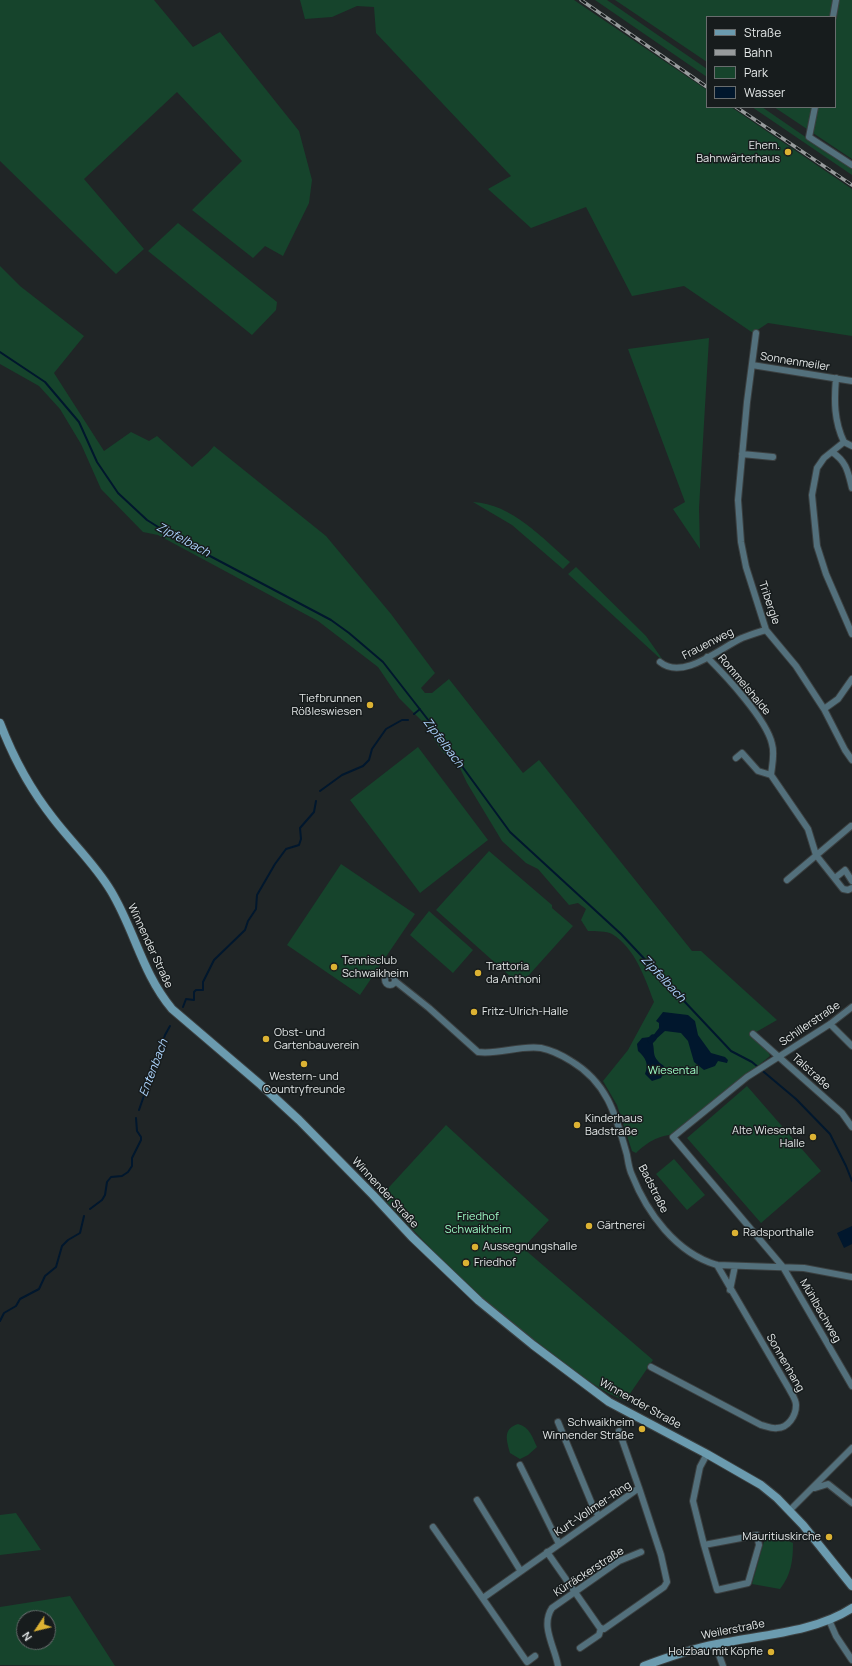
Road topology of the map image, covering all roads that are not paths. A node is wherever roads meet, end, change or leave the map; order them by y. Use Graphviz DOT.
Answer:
graph roads {
  1 [pos="836,0"];
  2 [pos="833,16"];
  3 [pos="815,108"];
  4 [pos="852,165"];
  5 [pos="756,333"];
  6 [pos="752,365"];
  7 [pos="836,378"];
  8 [pos="852,381"];
  9 [pos="844,442"];
  10 [pos="852,446"];
  11 [pos="832,452"];
  12 [pos="742,454"];
  13 [pos="773,457"];
  14 [pos="852,488"];
  15 [pos="766,630"];
  16 [pos="851,631"];
  17 [pos="707,657"];
  18 [pos="660,662"];
  19 [pos="852,679"];
  20 [pos="824,709"];
  21 [pos="0,723"];
  22 [pos="736,758"];
  23 [pos="852,760"];
  24 [pos="771,775"];
  25 [pos="851,826"];
  26 [pos="816,855"];
  27 [pos="835,878"];
  28 [pos="786,880"];
  29 [pos="852,881"];
  30 [pos="852,888"];
  31 [pos="395,981"];
  32 [pos="852,1007"];
  33 [pos="830,1024"];
  34 [pos="753,1034"];
  35 [pos="852,1046"];
  36 [pos="779,1056"];
  37 [pos="747,1077"];
  38 [pos="852,1127"];
  39 [pos="716,1265"];
  40 [pos="735,1266"];
  41 [pos="783,1267"];
  42 [pos="852,1277"];
  43 [pos="730,1290"];
  44 [pos="651,1367"];
  45 [pos="852,1386"];
  46 [pos="558,1422"];
  47 [pos="619,1431"];
  48 [pos="852,1448"];
  49 [pos="707,1454"];
  50 [pos="520,1465"];
  51 [pos="639,1488"];
  52 [pos="809,1492"];
  53 [pos="477,1500"];
  54 [pos="852,1503"];
  55 [pos="790,1510"];
  56 [pos="599,1516"];
  57 [pos="433,1527"];
  58 [pos="558,1544"];
  59 [pos="704,1544"];
  60 [pos="547,1552"];
  61 [pos="641,1552"];
  62 [pos="520,1570"];
  63 [pos="852,1586"];
  64 [pos="574,1592"];
  65 [pos="483,1598"];
  66 [pos="852,1608"];
  67 [pos="829,1620"];
  68 [pos="601,1628"];
  69 [pos="715,1644"];
  70 [pos="580,1648"];
  71 [pos="535,1656"];
  72 [pos="557,1657"];
  73 [pos="852,1660"];
  74 [pos="558,1666"];
  75 [pos="562,1666"];
  76 [pos="644,1666"];
  77 [pos="723,1666"];
  1 -- 2 [label="street"];
  3 -- 4 [label="street"];
  5 -- 6 [label="street, Tribergle"];
  6 -- 7 [label="street, Sonnenmeiler"];
  6 -- 12 [label="street, Tribergle"];
  7 -- 8 [label="street, Sonnenmeiler"];
  7 -- 9 [label="street, Sonnenmeiler"];
  9 -- 10 [label="street"];
  9 -- 11 [label="street"];
  11 -- 14 [label="street"];
  11 -- 16 [label="street"];
  12 -- 13 [label="street"];
  12 -- 15 [label="street, Tribergle"];
  15 -- 17 [label="street, Frauenweg"];
  15 -- 20 [label="street, Tribergle"];
  17 -- 18 [label="street, Frauenweg"];
  17 -- 24 [label="street, Rommelshalde"];
  19 -- 20 [label="street"];
  20 -- 23 [label="street, Tribergle"];
  21 -- 49 [label="main road, Winnender Straße"];
  22 -- 24 [label="street"];
  24 -- 26 [label="street"];
  25 -- 26 [label="street"];
  26 -- 27 [label="street"];
  26 -- 28 [label="street"];
  27 -- 29 [label="street"];
  27 -- 30 [label="street"];
  31 -- 39 [label="street, Badstraße"];
  32 -- 33 [label="street, Schillerstraße"];
  33 -- 35 [label="street"];
  33 -- 36 [label="street, Schillerstraße"];
  34 -- 36 [label="street, Talstraße"];
  36 -- 37 [label="street, Schillerstraße"];
  36 -- 38 [label="street, Talstraße"];
  37 -- 41 [label="street, Mühlbachweg"];
  39 -- 40 [label="street, Badstraße"];
  39 -- 43 [label="street, Sonnenhang"];
  40 -- 41 [label="street, Badstraße"];
  40 -- 43 [label="street"];
  41 -- 42 [label="street, Badstraße"];
  41 -- 45 [label="street, Mühlbachweg"];
  43 -- 44 [label="street, Sonnenhang"];
  46 -- 56 [label="street"];
  47 -- 51 [label="street"];
  48 -- 52 [label="street"];
  49 -- 55 [label="main road, Winnender Straße"];
  49 -- 59 [label="street"];
  50 -- 58 [label="street"];
  51 -- 56 [label="street, Kurt-Vollmer-Ring"];
  51 -- 68 [label="street, Kurt-Vollmer-Ring"];
  52 -- 54 [label="street"];
  52 -- 55 [label="street"];
  53 -- 62 [label="street"];
  55 -- 63 [label="main road, Winnender Straße"];
  56 -- 58 [label="street, Kurt-Vollmer-Ring"];
  57 -- 65 [label="street"];
  58 -- 60 [label="street, Kurt-Vollmer-Ring"];
  59 -- 59 [label="street"];
  60 -- 62 [label="street, Kurt-Vollmer-Ring"];
  60 -- 64 [label="street"];
  61 -- 64 [label="street, Kürräckerstraße"];
  62 -- 65 [label="street, Kurt-Vollmer-Ring"];
  64 -- 68 [label="street"];
  64 -- 72 [label="street, Kürräckerstraße"];
  65 -- 71 [label="street"];
  66 -- 67 [label="main road, Weilerstraße"];
  67 -- 69 [label="main road, Weilerstraße"];
  67 -- 73 [label="street"];
  68 -- 70 [label="street, Kurt-Vollmer-Ring"];
  69 -- 76 [label="main road, Weilerstraße"];
  69 -- 77 [label="street"];
  72 -- 74 [label="street, Kürräckerstraße"];
  72 -- 75 [label="street, Kürräckerstraße"];
}
